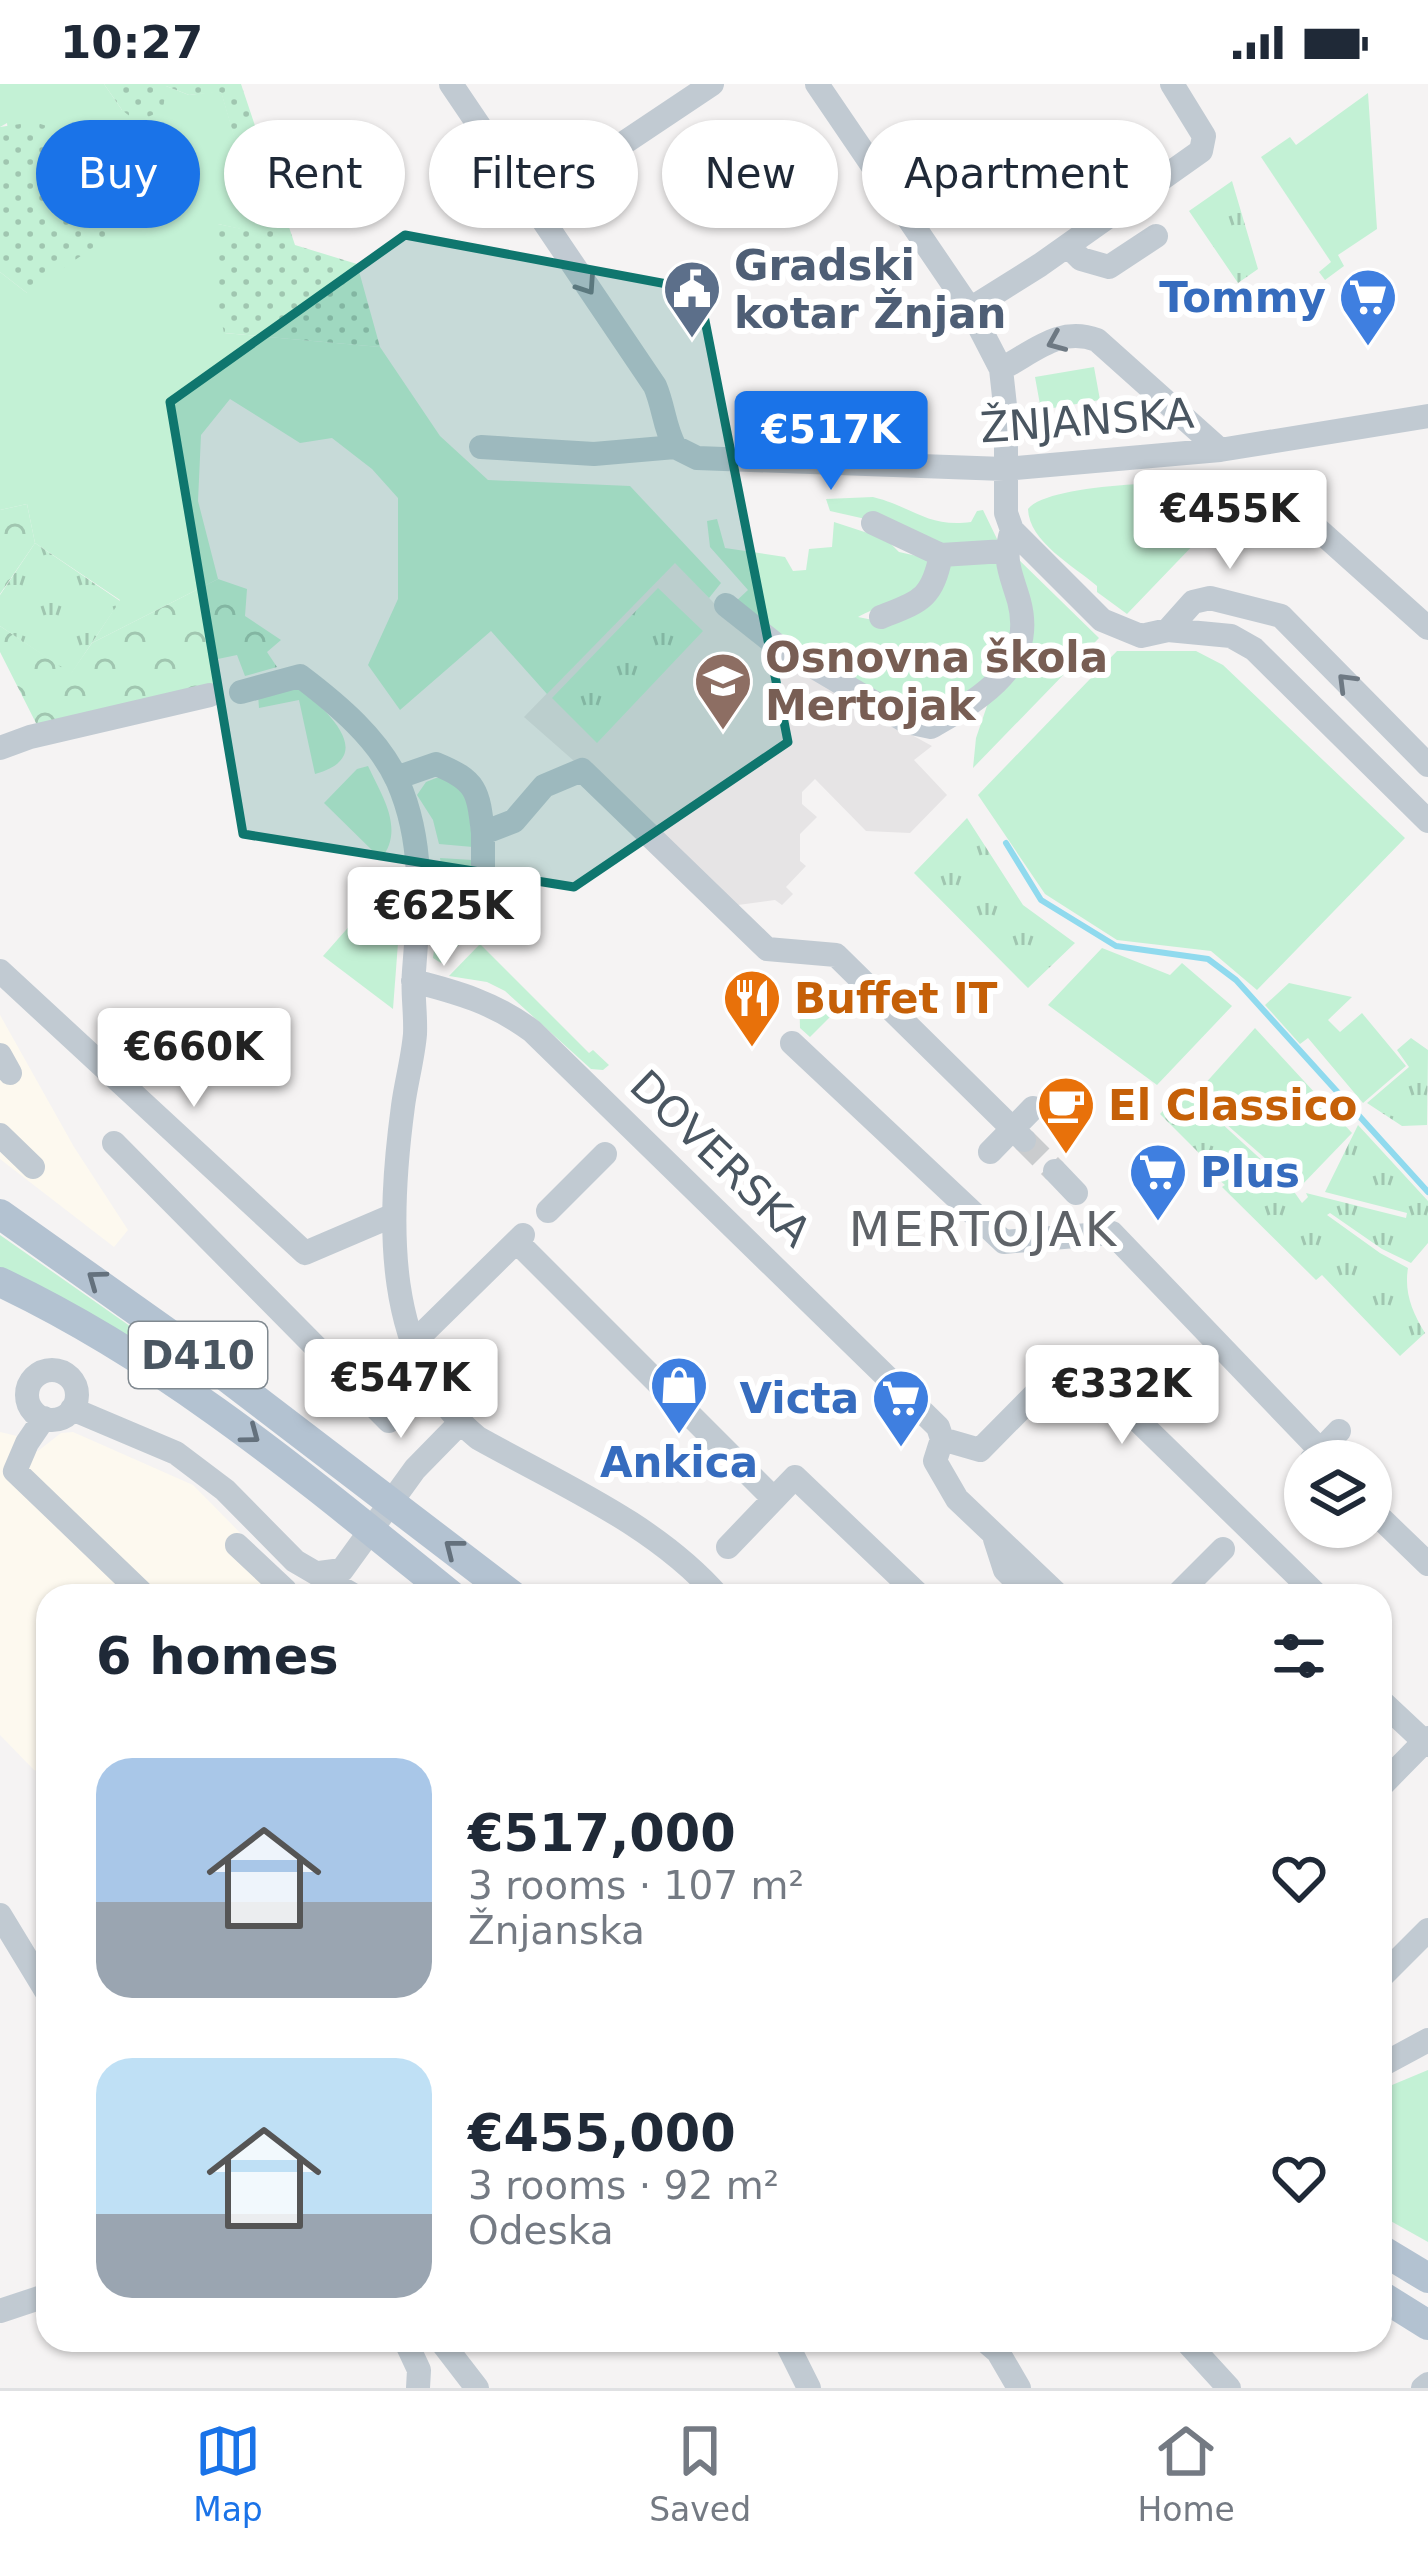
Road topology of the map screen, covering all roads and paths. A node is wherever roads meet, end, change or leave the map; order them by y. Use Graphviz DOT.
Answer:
graph roads {
  1 [pos="451,84"];
  2 [pos="712,84"];
  3 [pos="817,84"];
  4 [pos="1172,84"];
  5 [pos="475,120"];
  6 [pos="638,133"];
  7 [pos="547,228"];
  8 [pos="1156,236"];
  9 [pos="1068,246"];
  10 [pos="970,309"];
  11 [pos="1001,369"];
  12 [pos="1428,416"];
  13 [pos="482,447"];
  14 [pos="675,447"];
  15 [pos="1220,449"];
  16 [pos="1004,469"];
  17 [pos="1265,482"];
  18 [pos="873,523"];
  19 [pos="1008,541"];
  20 [pos="940,555"];
  21 [pos="726,605"];
  22 [pos="881,616"];
  23 [pos="1428,628"];
  24 [pos="1168,630"];
  25 [pos="241,692"];
  26 [pos="210,695"];
  27 [pos="0,748"];
  28 [pos="1428,765"];
  29 [pos="396,778"];
  30 [pos="1428,821"];
  31 [pos="483,833"];
  32 [pos="491,922"];
  33 [pos="0,971"];
  34 [pos="412,981"];
  35 [pos="792,1043"];
  36 [pos="1034,1108"];
  37 [pos="1019,1134"];
  38 [pos="0,1136"];
  39 [pos="115,1143"];
  40 [pos="990,1152"];
  41 [pos="605,1154"];
  42 [pos="33,1167"];
  43 [pos="1055,1172"];
  44 [pos="1076,1193"];
  45 [pos="548,1211"];
  46 [pos="0,1214"];
  47 [pos="394,1215"];
  48 [pos="0,1282"];
  49 [pos="412,1346"];
  50 [pos="362,1394"];
  51 [pos="72,1409"];
  52 [pos="44,1418"];
  53 [pos="389,1421"];
  54 [pos="460,1423"];
  55 [pos="1339,1431"];
  56 [pos="942,1439"];
  57 [pos="1294,1440"];
  58 [pos="1331,1440"];
  59 [pos="774,1499"];
  60 [pos="392,1500"];
  61 [pos="1392,1529"];
  62 [pos="370,1530"];
  63 [pos="995,1536"];
  64 [pos="237,1545"];
  65 [pos="728,1547"];
  66 [pos="1223,1549"];
  67 [pos="1428,1564"];
  68 [pos="319,1573"];
  69 [pos="133,1584"];
  70 [pos="275,1584"];
  71 [pos="336,1584"];
  72 [pos="437,1584"];
  73 [pos="498,1584"];
  74 [pos="707,1584"];
  75 [pos="907,1584"];
  76 [pos="1019,1584"];
  77 [pos="1046,1584"];
  78 [pos="1188,1584"];
  79 [pos="1306,1584"];
  80 [pos="1392,1710"];
  81 [pos="1427,1741"];
  82 [pos="1392,1775"];
  83 [pos="0,1915"];
  84 [pos="1428,1930"];
  85 [pos="1392,1966"];
  86 [pos="36,1974"];
  87 [pos="1428,2040"];
  88 [pos="1392,2060"];
  89 [pos="1392,2256"];
  90 [pos="1428,2278"];
  91 [pos="36,2299"];
  92 [pos="1392,2302"];
  93 [pos="0,2312"];
  94 [pos="1428,2325"];
  95 [pos="410,2352"];
  96 [pos="449,2352"];
  97 [pos="791,2352"];
  98 [pos="997,2352"];
  99 [pos="1196,2352"];
  100 [pos="418,2388"];
  101 [pos="477,2388"];
  102 [pos="809,2388"];
  103 [pos="1019,2388"];
  104 [pos="1229,2388"];
  1 -- 5 [label="street"];
  2 -- 6 [label="street"];
  3 -- 10 [label="street"];
  4 -- 9 [label="street"];
  7 -- 14 [label="street, one-way"];
  8 -- 9 [label="street"];
  9 -- 10 [label="street"];
  10 -- 11 [label="street"];
  15 -- 11 [label="street, one-way"];
  11 -- 16 [label="street"];
  12 -- 15 [label="street, ŽNJANSKA"];
  13 -- 14 [label="street, ŽNJANSKA"];
  14 -- 16 [label="street, ŽNJANSKA"];
  15 -- 16 [label="street, ŽNJANSKA"];
  16 -- 19 [label="street"];
  17 -- 23 [label="street"];
  18 -- 20 [label="street"];
  19 -- 20 [label="street"];
  19 -- 21 [label="street"];
  19 -- 24 [label="street"];
  20 -- 22 [label="street"];
  28 -- 24 [label="street, one-way"];
  24 -- 30 [label="street"];
  25 -- 29 [label="street"];
  26 -- 27 [label="street"];
  29 -- 31 [label="street"];
  29 -- 34 [label="street"];
  31 -- 32 [label="street"];
  31 -- 37 [label="street"];
  33 -- 47 [label="street"];
  34 -- 47 [label="street"];
  34 -- 56 [label="street, DOVERSKA"];
  35 -- 57 [label="street"];
  36 -- 37 [label="street"];
  37 -- 40 [label="street"];
  38 -- 42 [label="street"];
  39 -- 50 [label="street"];
  41 -- 45 [label="street, DOVERSKA"];
  43 -- 44 [label="street"];
  60 -- 46 [label="main road, D410, one-way"];
  47 -- 49 [label="street"];
  48 -- 62 [label="main road, D410, one-way"];
  49 -- 50 [label="street"];
  49 -- 54 [label="street"];
  49 -- 59 [label="street"];
  50 -- 53 [label="street"];
  51 -- 52 [label="street"];
  51 -- 52 [label="street"];
  51 -- 68 [label="street"];
  52 -- 69 [label="street"];
  54 -- 60 [label="street"];
  54 -- 74 [label="street"];
  55 -- 58 [label="street"];
  56 -- 63 [label="street, DOVERSKA"];
  56 -- 79 [label="street"];
  59 -- 65 [label="street"];
  59 -- 75 [label="street"];
  60 -- 62 [label="street"];
  73 -- 60 [label="main road, D410, one-way"];
  61 -- 67 [label="street"];
  62 -- 68 [label="street"];
  62 -- 72 [label="main road, D410"];
  63 -- 76 [label="street"];
  63 -- 77 [label="street"];
  64 -- 70 [label="street"];
  66 -- 78 [label="street"];
  68 -- 71 [label="street"];
  80 -- 81 [label="street"];
  81 -- 82 [label="street"];
  83 -- 86 [label="street"];
  84 -- 85 [label="street"];
  87 -- 88 [label="street"];
  89 -- 90 [label="main road"];
  91 -- 93 [label="street"];
  92 -- 94 [label="main road"];
  95 -- 100 [label="street"];
  96 -- 101 [label="street"];
  97 -- 102 [label="street"];
  98 -- 103 [label="street"];
  99 -- 104 [label="street"];
}
